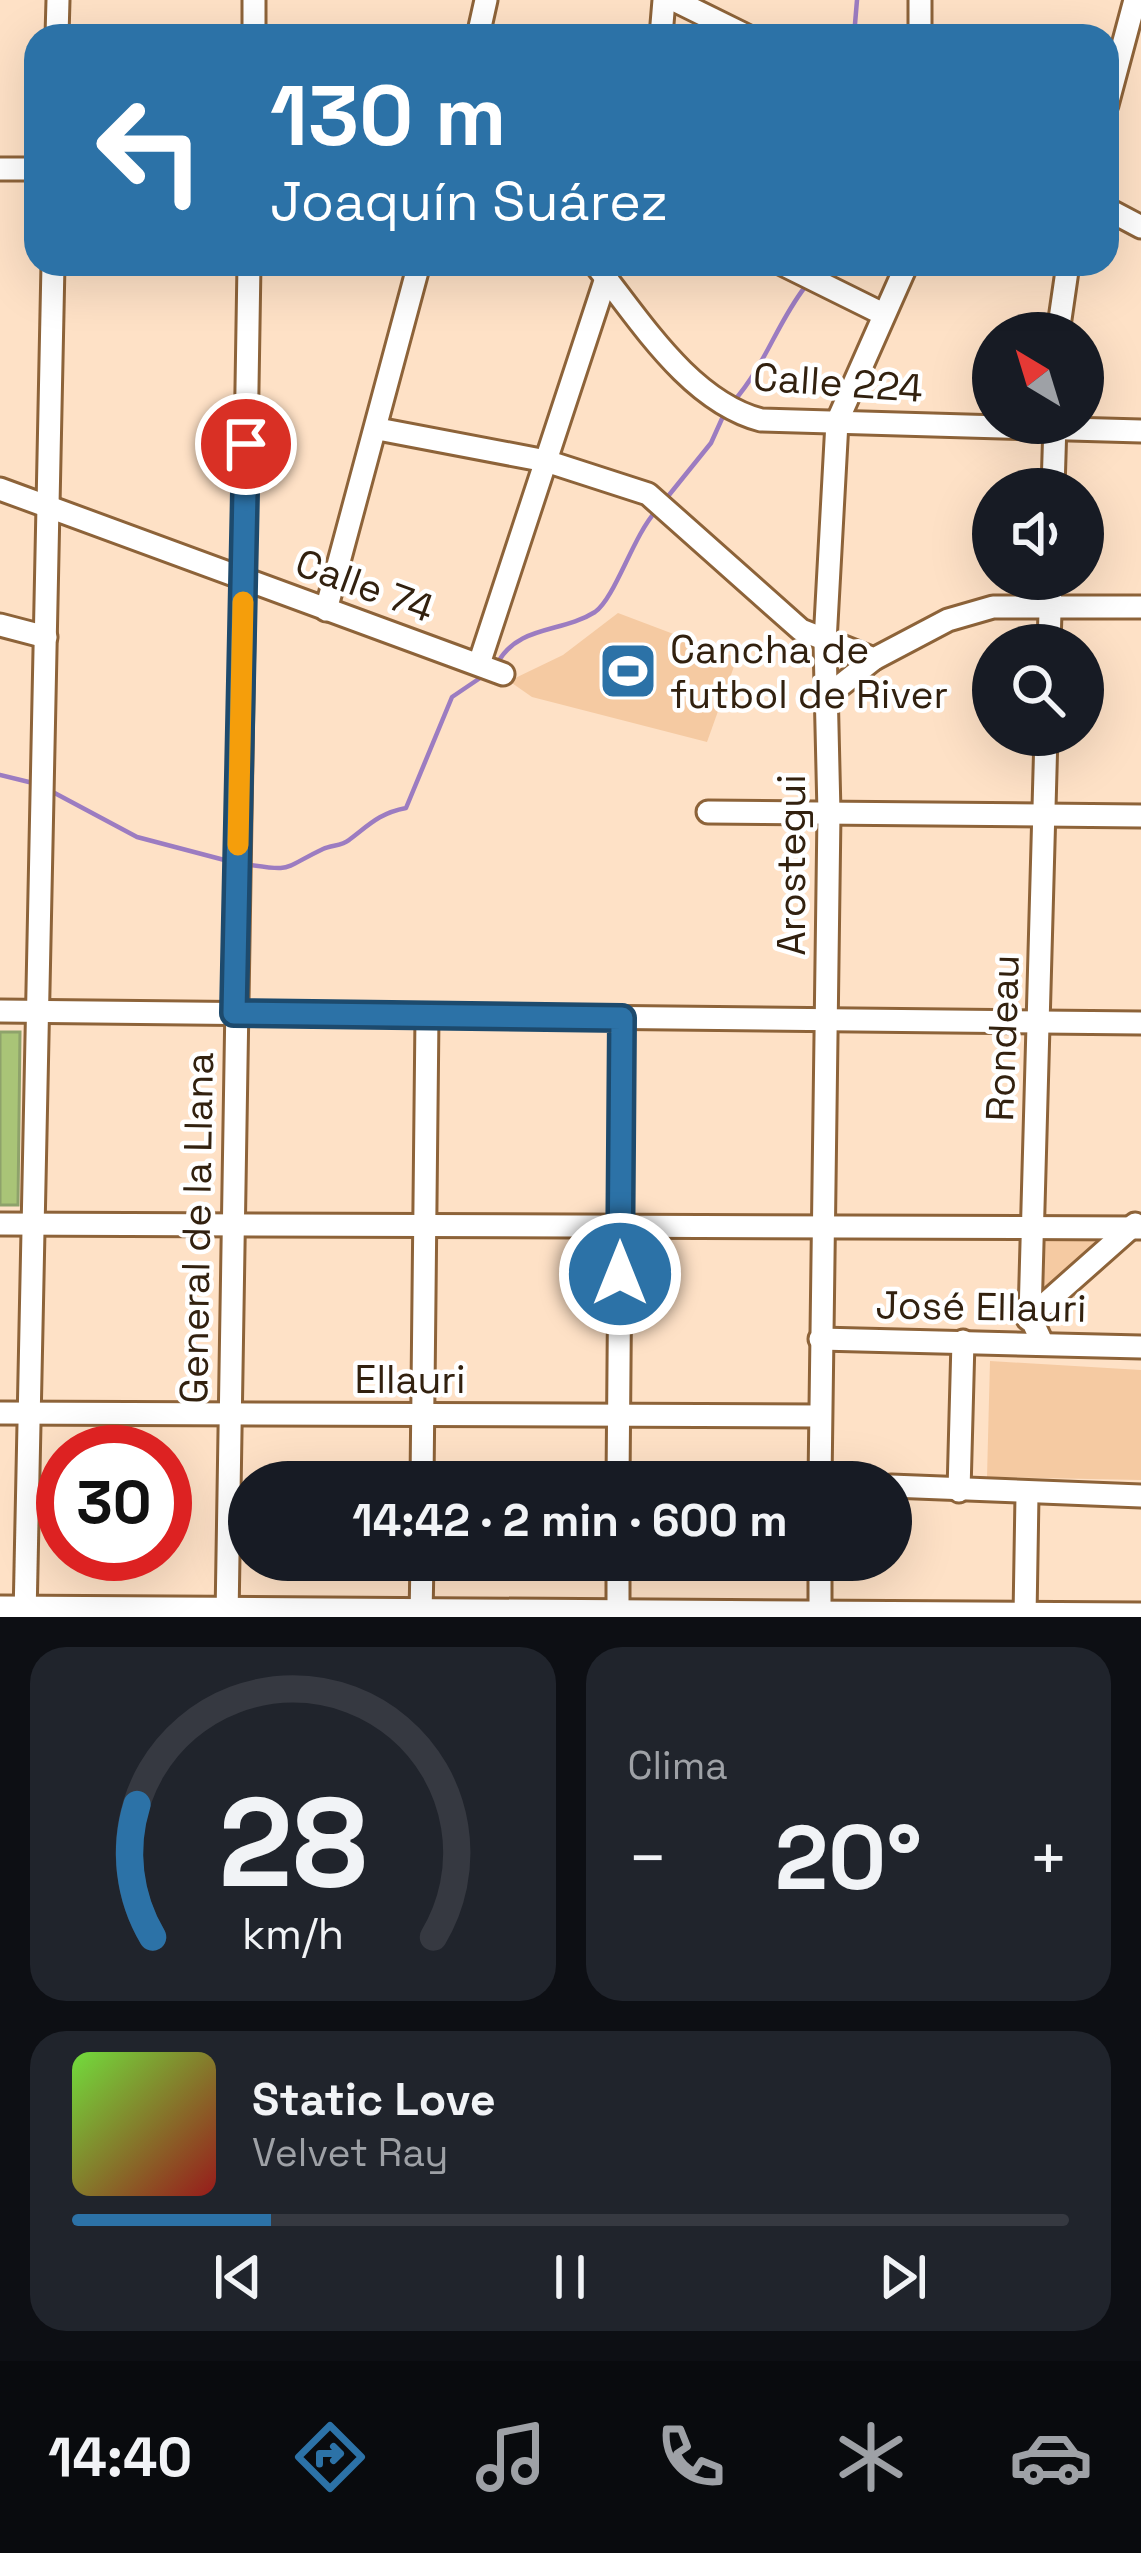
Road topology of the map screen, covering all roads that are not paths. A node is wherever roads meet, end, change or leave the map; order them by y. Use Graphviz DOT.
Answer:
graph roads {
  1 [pos="674,0"];
  2 [pos="1135,0"];
  3 [pos="723,24"];
  4 [pos="1119,60"];
  5 [pos="53,276"];
  6 [pos="249,276"];
  7 [pos="416,276"];
  8 [pos="602,276"];
  9 [pos="611,276"];
  10 [pos="806,276"];
  11 [pos="901,276"];
  12 [pos="1066,276"];
  13 [pos="1061,312"];
  14 [pos="883,314"];
  15 [pos="837,422"];
  16 [pos="972,424"];
  17 [pos="377,429"];
  18 [pos="1104,429"];
  19 [pos="1141,431"];
  20 [pos="546,461"];
  21 [pos="0,489"];
  22 [pos="49,504"];
  23 [pos="243,579"];
  24 [pos="1050,600"];
  25 [pos="1050,606"];
  26 [pos="1141,607"];
  27 [pos="326,610"];
  28 [pos="1050,624"];
  29 [pos="0,625"];
  30 [pos="46,637"];
  31 [pos="825,642"];
  32 [pos="874,659"];
  33 [pos="826,697"];
  34 [pos="1045,756"];
  35 [pos="708,812"];
  36 [pos="829,813"];
  37 [pos="1044,815"];
  38 [pos="1141,815"];
  39 [pos="0,1011"];
  40 [pos="40,1012"];
  41 [pos="234,1013"];
  42 [pos="427,1016"];
  43 [pos="622,1018"];
  44 [pos="825,1020"];
  45 [pos="1039,1022"];
  46 [pos="1141,1023"];
  47 [pos="0,1224"];
  48 [pos="32,1224"];
  49 [pos="1138,1225"];
  50 [pos="230,1226"];
  51 [pos="424,1226"];
  52 [pos="620,1227"];
  53 [pos="822,1227"];
  54 [pos="1033,1228"];
  55 [pos="1030,1316"];
  56 [pos="820,1339"];
  57 [pos="1005,1340"];
  58 [pos="1041,1340"];
  59 [pos="963,1341"];
  60 [pos="1141,1347"];
  61 [pos="28,1412"];
  62 [pos="0,1413"];
  63 [pos="230,1414"];
  64 [pos="422,1415"];
  65 [pos="619,1415"];
  66 [pos="820,1416"];
  67 [pos="422,1461"];
  68 [pos="618,1461"];
  69 [pos="820,1461"];
  70 [pos="912,1488"];
  71 [pos="959,1491"];
  72 [pos="1027,1495"];
  73 [pos="1141,1496"];
  74 [pos="422,1581"];
  75 [pos="618,1581"];
  76 [pos="820,1581"];
  77 [pos="0,1607"];
  78 [pos="25,1612"];
  79 [pos="227,1613"];
  80 [pos="422,1614"];
  81 [pos="1141,1614"];
  82 [pos="618,1615"];
  83 [pos="820,1616"];
  84 [pos="1025,1616"];
  1 -- 3 [label="street"];
  2 -- 4 [label="street"];
  5 -- 22 [label="street"];
  6 -- 23 [label="street, General de la Llana"];
  7 -- 17 [label="street"];
  8 -- 20 [label="street"];
  9 -- 15 [label="street, Calle 224"];
  10 -- 14 [label="street"];
  11 -- 14 [label="street, Arostegui"];
  12 -- 13 [label="street"];
  14 -- 15 [label="street, Arostegui"];
  15 -- 16 [label="street, Calle 224"];
  15 -- 31 [label="street, Arostegui"];
  17 -- 20 [label="street"];
  17 -- 27 [label="street"];
  18 -- 19 [label="street, Calle 224"];
  20 -- 27 [label="street, Calle 74"];
  20 -- 31 [label="street"];
  21 -- 22 [label="street, Calle 74"];
  22 -- 23 [label="street, Calle 74"];
  22 -- 30 [label="street"];
  23 -- 27 [label="street, Calle 74"];
  23 -- 41 [label="street, General de la Llana"];
  24 -- 25 [label="street"];
  25 -- 26 [label="street"];
  25 -- 28 [label="street"];
  25 -- 32 [label="street"];
  29 -- 30 [label="street"];
  30 -- 40 [label="street"];
  31 -- 32 [label="street"];
  31 -- 33 [label="street, Arostegui"];
  32 -- 33 [label="street"];
  33 -- 36 [label="street, Arostegui"];
  34 -- 37 [label="street, Rondeau"];
  35 -- 36 [label="street"];
  36 -- 37 [label="street"];
  36 -- 44 [label="street, Arostegui"];
  37 -- 38 [label="street"];
  37 -- 45 [label="street, Rondeau"];
  39 -- 40 [label="street"];
  40 -- 41 [label="street"];
  40 -- 48 [label="street"];
  41 -- 42 [label="street"];
  41 -- 50 [label="street, General de la Llana"];
  42 -- 43 [label="street"];
  42 -- 51 [label="street"];
  43 -- 44 [label="street"];
  43 -- 52 [label="street"];
  44 -- 45 [label="street"];
  44 -- 53 [label="street, Arostegui"];
  45 -- 46 [label="street"];
  45 -- 54 [label="street, Rondeau"];
  47 -- 48 [label="street"];
  48 -- 50 [label="street"];
  48 -- 61 [label="street"];
  49 -- 54 [label="street"];
  49 -- 55 [label="street"];
  50 -- 51 [label="street"];
  50 -- 63 [label="street, General de la Llana"];
  51 -- 52 [label="street"];
  51 -- 64 [label="street"];
  52 -- 53 [label="street"];
  52 -- 65 [label="street"];
  53 -- 54 [label="street"];
  53 -- 56 [label="street, Arostegui"];
  54 -- 55 [label="street, Rondeau"];
  55 -- 57 [label="street"];
  55 -- 58 [label="street, Rondeau"];
  56 -- 59 [label="street, José Ellauri"];
  56 -- 66 [label="street, Arostegui"];
  57 -- 58 [label="street, José Ellauri"];
  57 -- 59 [label="street, José Ellauri"];
  58 -- 60 [label="street, José Ellauri"];
  59 -- 71 [label="street"];
  61 -- 62 [label="street, Ellauri"];
  61 -- 63 [label="street, Ellauri"];
  61 -- 78 [label="street"];
  63 -- 64 [label="street, Ellauri"];
  63 -- 79 [label="street, General de la Llana"];
  64 -- 65 [label="street, Ellauri"];
  64 -- 67 [label="street"];
  65 -- 66 [label="street, Ellauri"];
  65 -- 68 [label="street"];
  66 -- 69 [label="street, Arostegui"];
  70 -- 71 [label="street"];
  71 -- 72 [label="street"];
  72 -- 73 [label="street"];
  72 -- 84 [label="street"];
  74 -- 80 [label="street"];
  75 -- 82 [label="street"];
  76 -- 83 [label="street"];
  77 -- 78 [label="street"];
  78 -- 79 [label="street"];
  79 -- 80 [label="street"];
  80 -- 82 [label="street"];
  81 -- 84 [label="street"];
  82 -- 83 [label="street"];
  83 -- 84 [label="street"];
}
